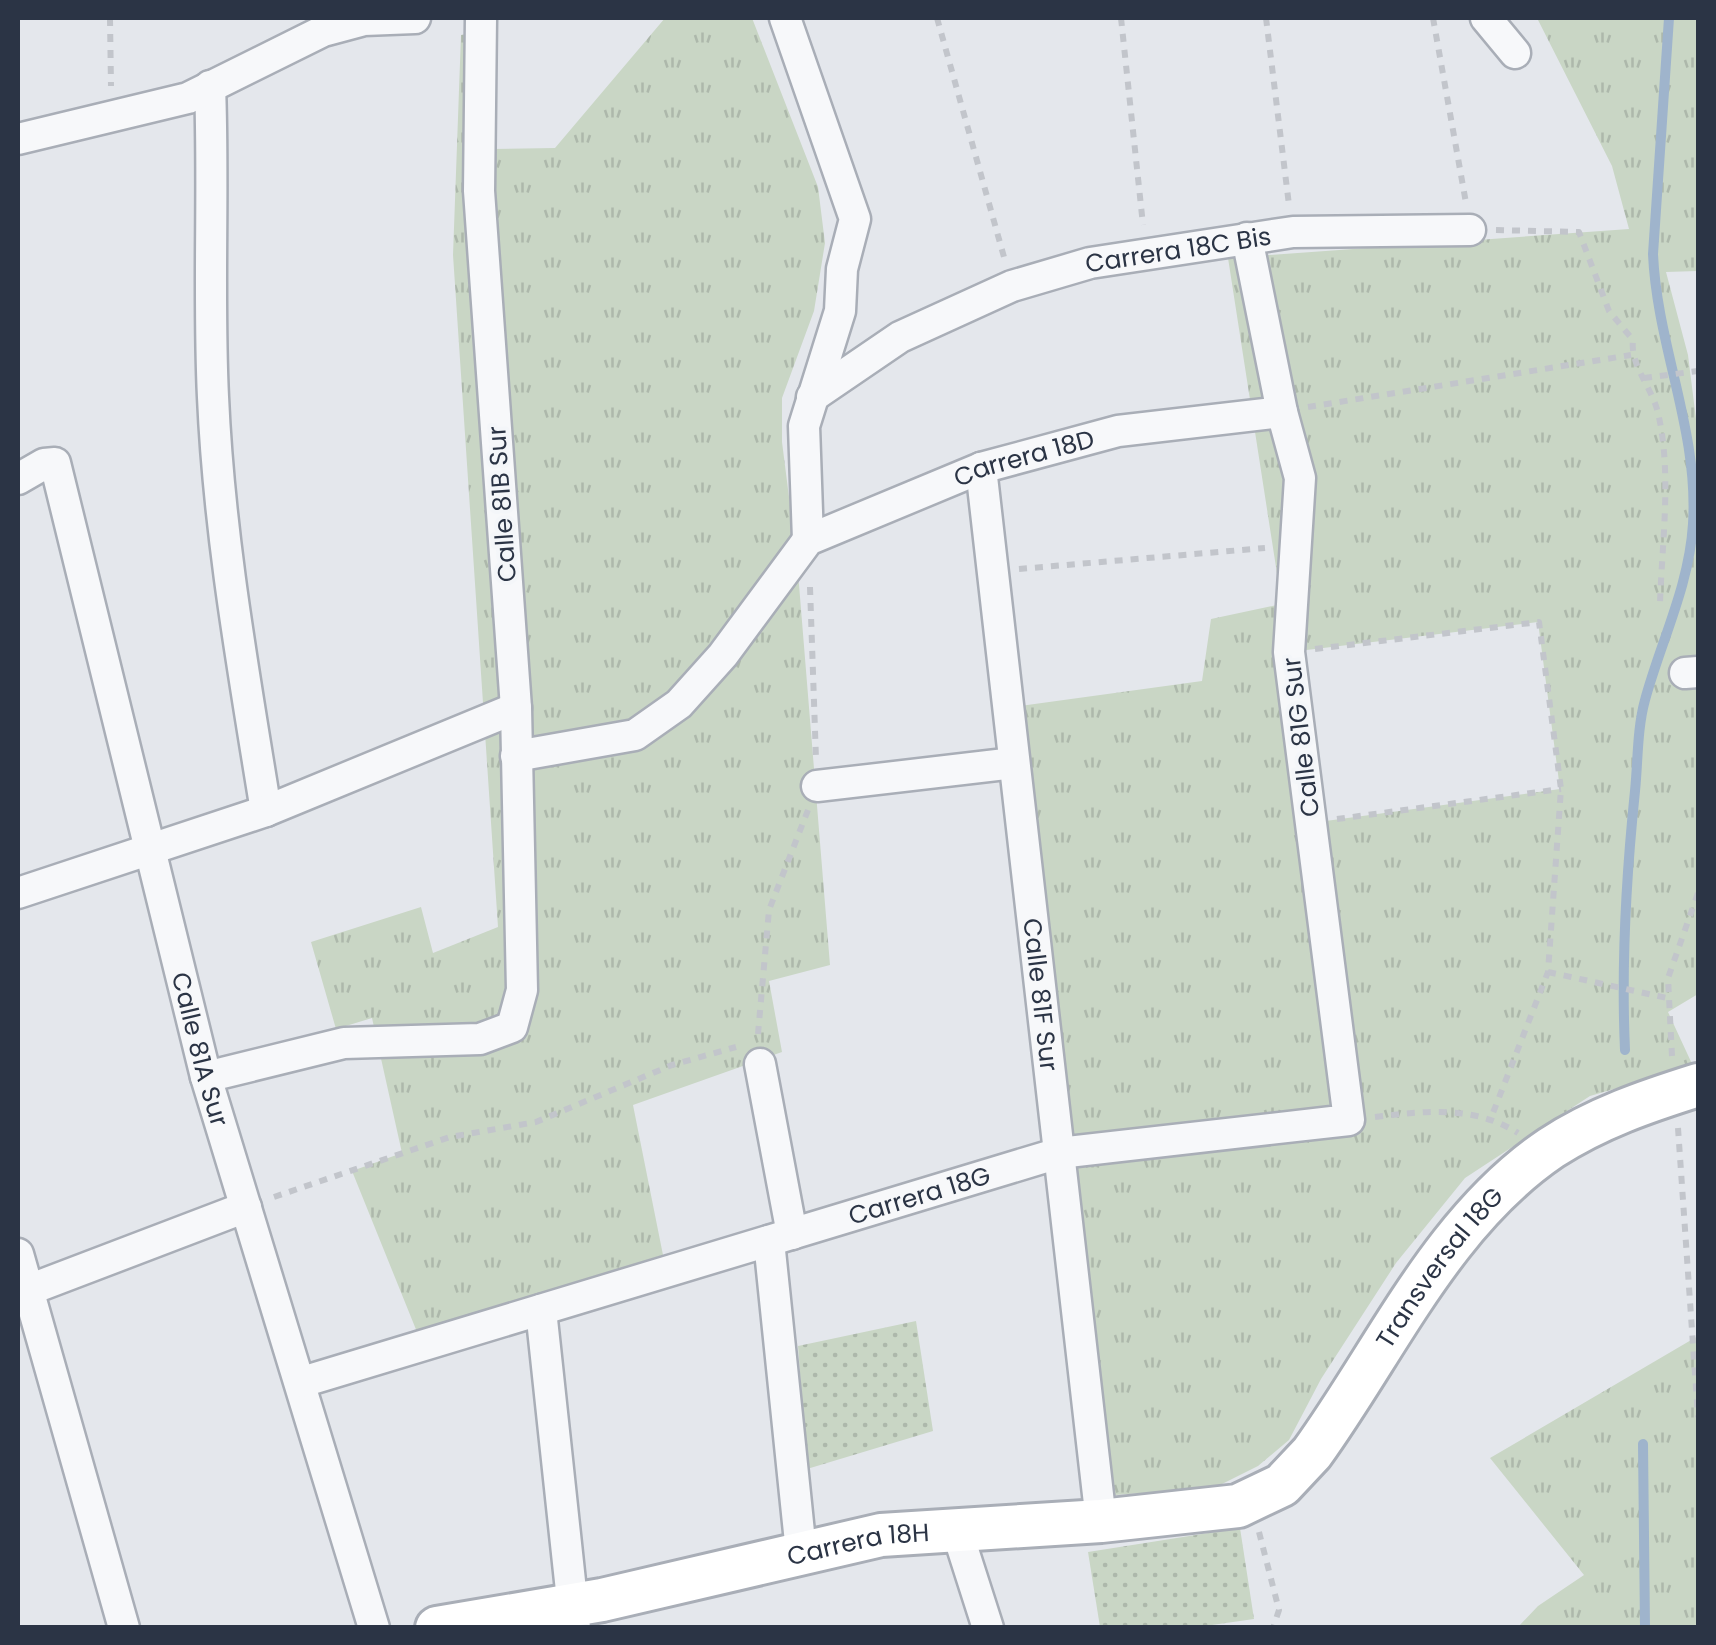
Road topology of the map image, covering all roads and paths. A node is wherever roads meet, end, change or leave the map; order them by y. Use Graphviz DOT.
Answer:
graph roads {
  1 [pos="110,18"];
  2 [pos="416,18"];
  3 [pos="481,18"];
  4 [pos="785,18"];
  5 [pos="937,18"];
  6 [pos="1121,18"];
  7 [pos="1266,18"];
  8 [pos="1433,18"];
  9 [pos="1486,18"];
  10 [pos="1515,53"];
  11 [pos="210,86"];
  12 [pos="115,116"];
  13 [pos="18,139"];
  14 [pos="1470,230"];
  15 [pos="1292,232"];
  16 [pos="1247,238"];
  17 [pos="1146,256"];
  18 [pos="1012,286"];
  19 [pos="1631,355"];
  20 [pos="1698,371"];
  21 [pos="1644,378"];
  22 [pos="812,397"];
  23 [pos="1282,412"];
  24 [pos="981,468"];
  25 [pos="18,479"];
  26 [pos="808,540"];
  27 [pos="1296,545"];
  28 [pos="993,571"];
  29 [pos="1660,603"];
  30 [pos="1289,652"];
  31 [pos="516,708"];
  32 [pos="516,756"];
  33 [pos="1014,762"];
  34 [pos="817,786"];
  35 [pos="1560,789"];
  36 [pos="266,812"];
  37 [pos="1311,823"];
  38 [pos="149,852"];
  39 [pos="18,893"];
  40 [pos="1698,893"];
  41 [pos="1548,972"];
  42 [pos="1667,998"];
  43 [pos="750,1055"];
  44 [pos="206,1077"];
  45 [pos="1672,1094"];
  46 [pos="1490,1118"];
  47 [pos="1349,1120"];
  48 [pos="1059,1153"];
  49 [pos="1542,1156"];
  50 [pos="246,1207"];
  51 [pos="781,1237"];
  52 [pos="18,1254"];
  53 [pos="23,1292"];
  54 [pos="541,1310"];
  55 [pos="302,1382"];
  56 [pos="1698,1417"];
  57 [pos="1266,1493"];
  58 [pos="1101,1522"];
  59 [pos="956,1528"];
  60 [pos="801,1552"];
  61 [pos="572,1617"];
  62 [pos="124,1628"];
  63 [pos="374,1628"];
  64 [pos="437,1628"];
  65 [pos="988,1628"];
  66 [pos="1273,1628"];
  1 -- 12 [label="path"];
  2 -- 11 [label="street"];
  3 -- 31 [label="street, Calle 81B Sur"];
  4 -- 22 [label="street"];
  5 -- 18 [label="path"];
  6 -- 17 [label="path"];
  7 -- 15 [label="path"];
  8 -- 14 [label="path"];
  9 -- 10 [label="street"];
  11 -- 12 [label="street"];
  11 -- 36 [label="street"];
  12 -- 13 [label="street"];
  14 -- 15 [label="street, Carrera 18C Bis"];
  14 -- 19 [label="path"];
  15 -- 16 [label="street, Carrera 18C Bis"];
  16 -- 17 [label="street, Carrera 18C Bis"];
  16 -- 23 [label="street, Calle 81G Sur"];
  17 -- 18 [label="street, Carrera 18C Bis"];
  18 -- 22 [label="street, Carrera 18C Bis"];
  19 -- 21 [label="path"];
  19 -- 23 [label="path"];
  20 -- 21 [label="path"];
  21 -- 29 [label="path"];
  22 -- 26 [label="street"];
  23 -- 24 [label="street, Carrera 18D"];
  23 -- 27 [label="street, Calle 81G Sur"];
  24 -- 26 [label="street, Carrera 18D"];
  24 -- 28 [label="street, Calle 81F Sur"];
  25 -- 38 [label="street, Calle 81A Sur"];
  26 -- 32 [label="street"];
  27 -- 28 [label="path"];
  27 -- 30 [label="street, Calle 81G Sur"];
  28 -- 33 [label="street, Calle 81F Sur"];
  30 -- 35 [label="path"];
  30 -- 37 [label="street, Calle 81G Sur"];
  31 -- 32 [label="street, Calle 81B Sur"];
  31 -- 36 [label="street"];
  32 -- 44 [label="street, Calle 81B Sur"];
  33 -- 34 [label="street"];
  33 -- 48 [label="street, Calle 81F Sur"];
  35 -- 37 [label="path"];
  35 -- 41 [label="path"];
  36 -- 38 [label="street"];
  37 -- 47 [label="street, Calle 81G Sur"];
  38 -- 39 [label="street"];
  38 -- 44 [label="street, Calle 81A Sur"];
  40 -- 42 [label="path"];
  41 -- 42 [label="path"];
  41 -- 46 [label="path"];
  42 -- 45 [label="path"];
  43 -- 50 [label="path"];
  43 -- 51 [label="street"];
  44 -- 50 [label="street, Calle 81A Sur"];
  45 -- 49 [label="street, Transversal 18G"];
  45 -- 56 [label="path"];
  46 -- 47 [label="path"];
  46 -- 49 [label="path"];
  47 -- 48 [label="street, Carrera 18G"];
  48 -- 51 [label="street, Carrera 18G"];
  48 -- 58 [label="street, Calle 81F Sur"];
  49 -- 57 [label="street, Transversal 18G"];
  50 -- 53 [label="street"];
  50 -- 55 [label="street, Calle 81A Sur"];
  51 -- 54 [label="street, Carrera 18G"];
  51 -- 60 [label="street"];
  52 -- 53 [label="street"];
  53 -- 62 [label="street"];
  54 -- 55 [label="street, Carrera 18G"];
  54 -- 61 [label="street"];
  55 -- 63 [label="street, Calle 81A Sur"];
  57 -- 58 [label="street, Carrera 18H"];
  57 -- 66 [label="path"];
  58 -- 59 [label="street, Carrera 18H"];
  59 -- 60 [label="street, Carrera 18H"];
  59 -- 65 [label="street"];
  60 -- 61 [label="street, Carrera 18H"];
  61 -- 64 [label="street, Carrera 18H"];
}
